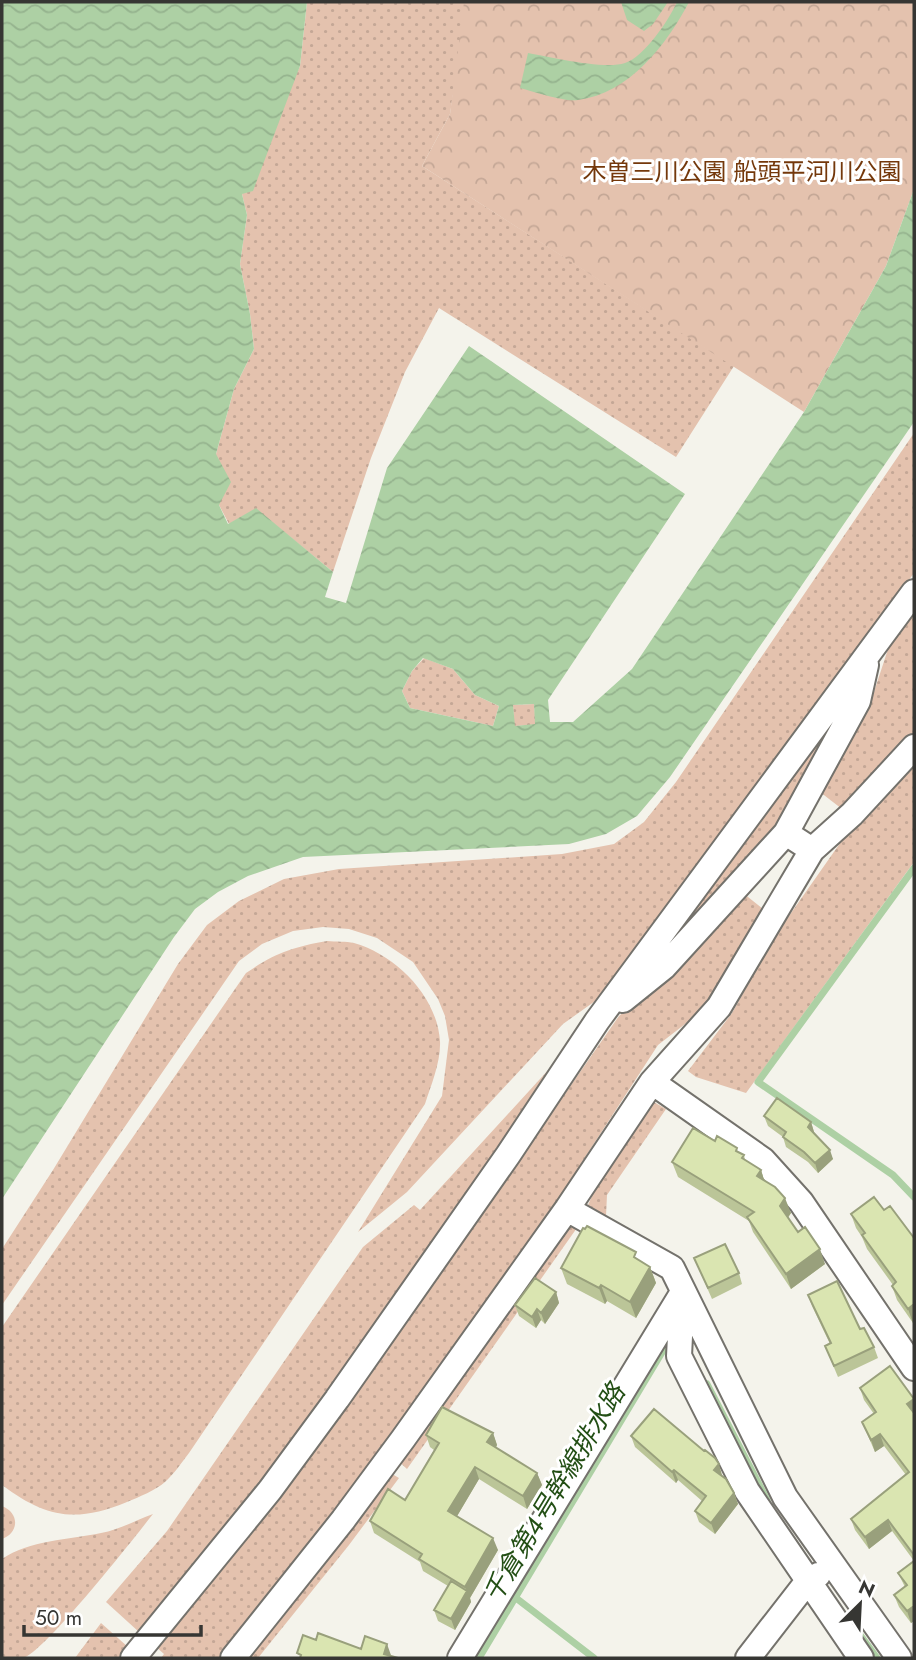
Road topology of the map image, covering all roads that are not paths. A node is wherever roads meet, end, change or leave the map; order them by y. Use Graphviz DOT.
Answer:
graph roads {
  1 [pos="914,592"];
  2 [pos="868,656"];
  3 [pos="914,747"];
  4 [pos="786,833"];
  5 [pos="812,850"];
  6 [pos="597,1021"];
  7 [pos="652,1082"];
  8 [pos="567,1209"];
  9 [pos="682,1292"];
  10 [pos="914,1368"];
  11 [pos="834,1565"];
  12 [pos="807,1583"];
  13 [pos="237,1656"];
  14 [pos="133,1658"];
  15 [pos="460,1658"];
  16 [pos="748,1658"];
  17 [pos="861,1658"];
  18 [pos="900,1658"];
  1 -- 2 [label="street"];
  2 -- 4 [label="street"];
  2 -- 6 [label="street"];
  3 -- 5 [label="street"];
  4 -- 5 [label="street"];
  4 -- 6 [label="street"];
  5 -- 7 [label="street"];
  6 -- 14 [label="street"];
  7 -- 8 [label="street"];
  7 -- 10 [label="street"];
  8 -- 9 [label="street"];
  8 -- 13 [label="street"];
  9 -- 11 [label="street"];
  9 -- 12 [label="street"];
  9 -- 15 [label="street"];
  11 -- 12 [label="street"];
  11 -- 18 [label="street"];
  12 -- 16 [label="street"];
  12 -- 17 [label="street"];
}
